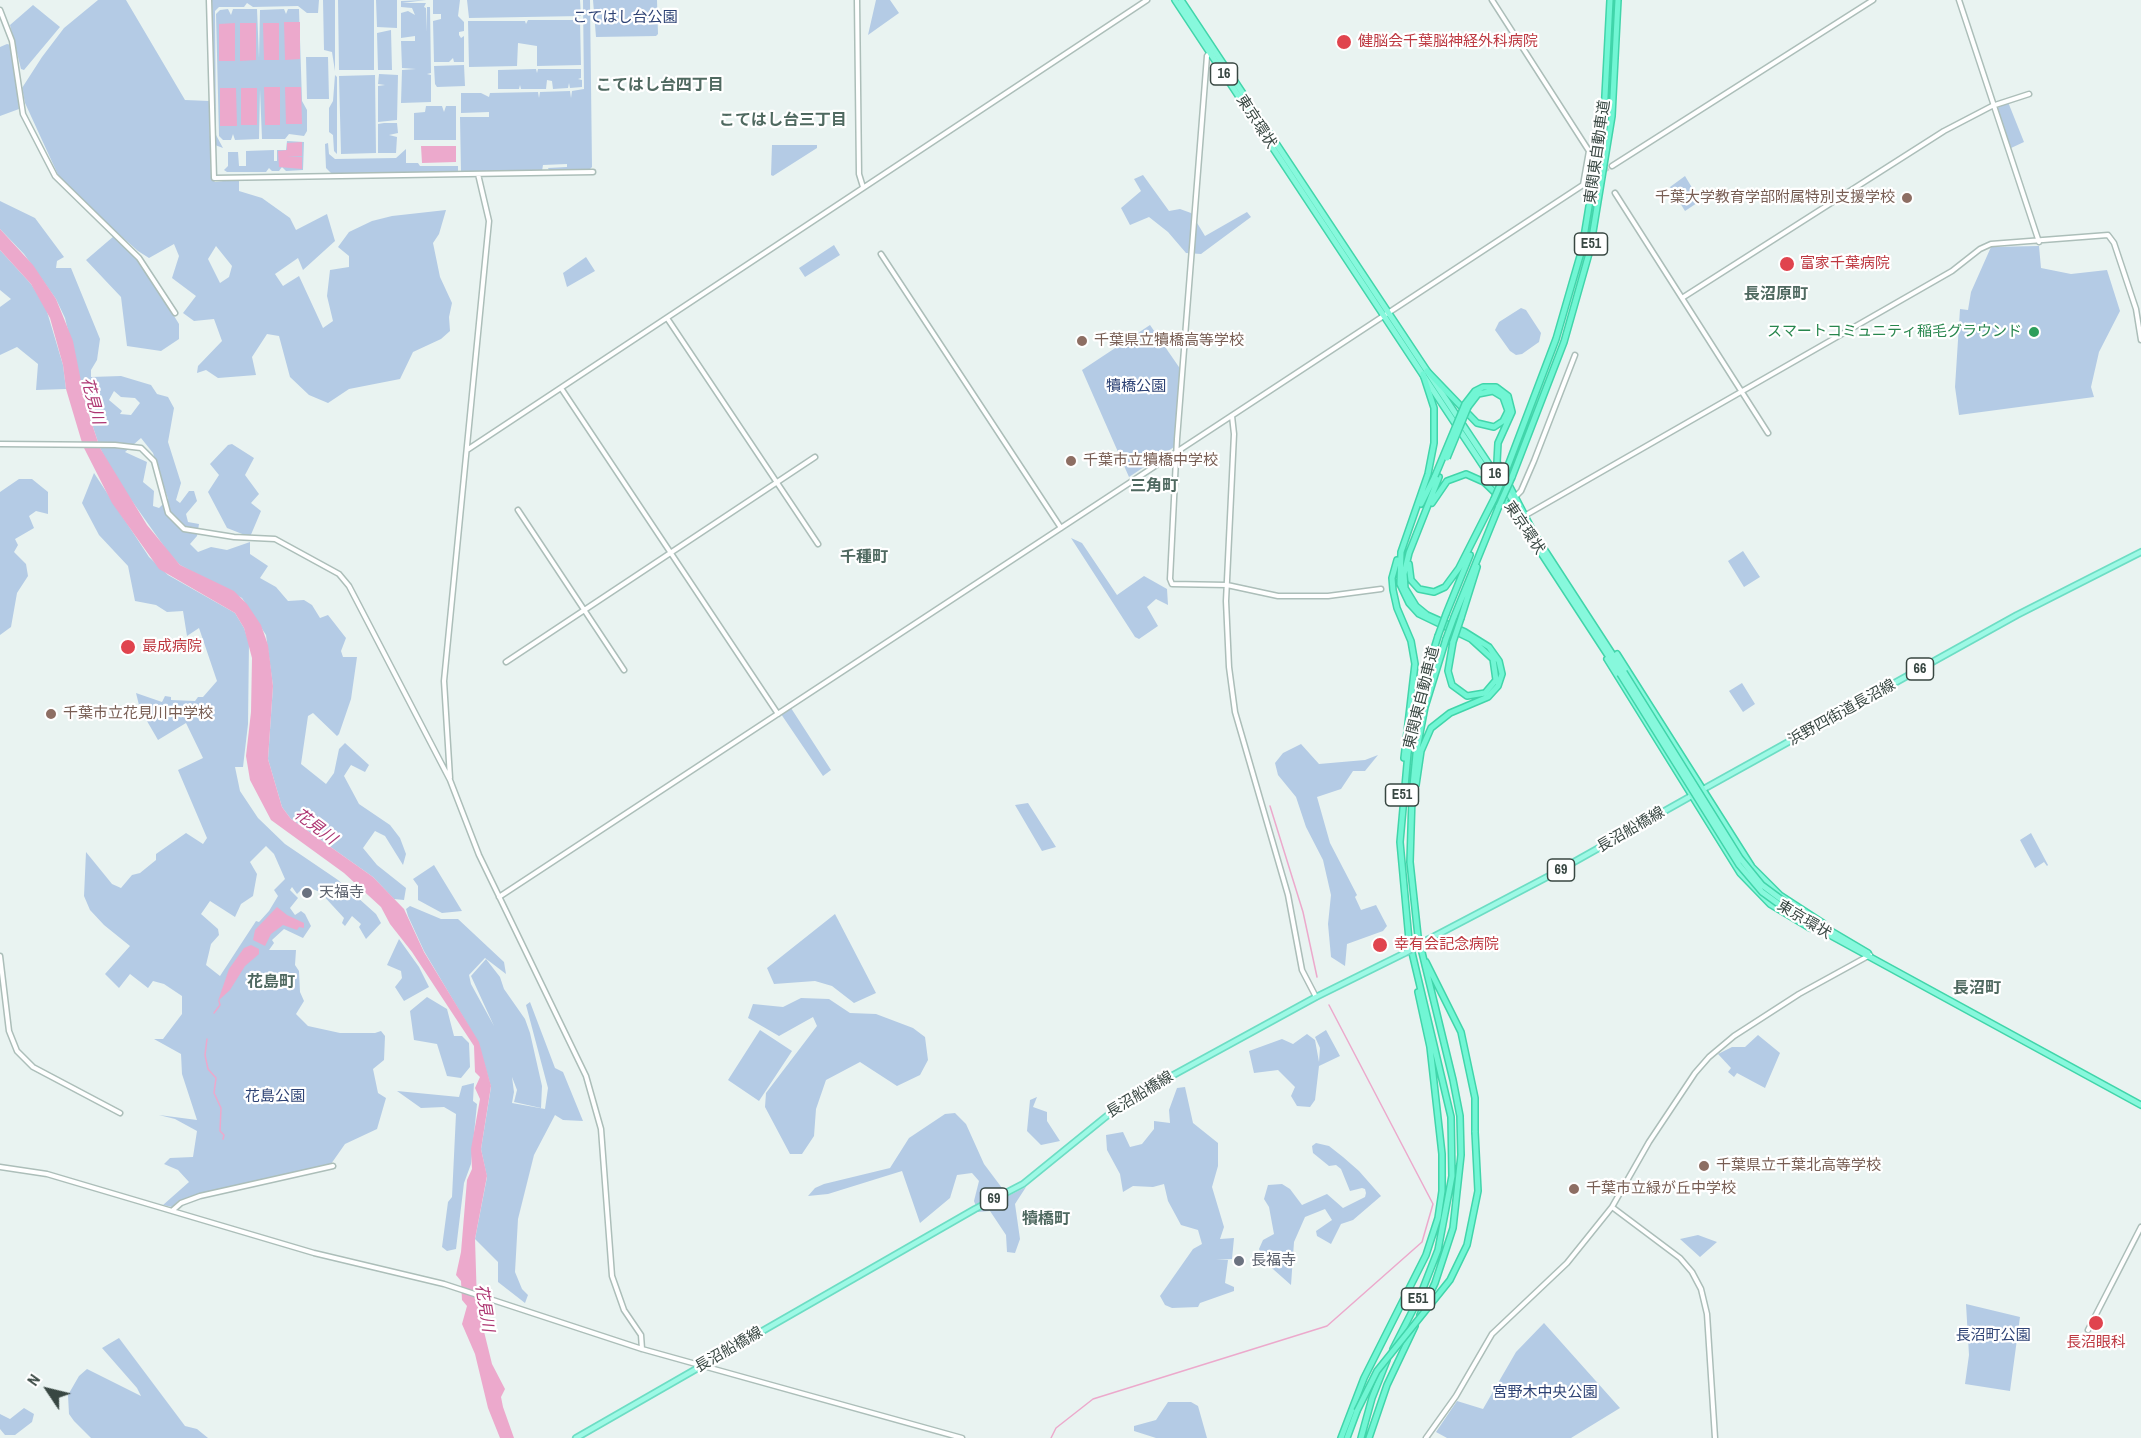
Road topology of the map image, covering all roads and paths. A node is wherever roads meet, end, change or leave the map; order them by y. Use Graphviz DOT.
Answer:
graph roads {
  1 [pos="209,0"];
  2 [pos="857,0"];
  3 [pos="1147,0"];
  4 [pos="1175,0"];
  5 [pos="1181,0"];
  6 [pos="1492,0"];
  7 [pos="1610,0"];
  8 [pos="1618,0"];
  9 [pos="1873,0"];
  10 [pos="1959,0"];
  11 [pos="0,10"];
  12 [pos="1210,52"];
  13 [pos="2028,94"];
  14 [pos="1992,106"];
  15 [pos="1612,166"];
  16 [pos="593,172"];
  17 [pos="478,174"];
  18 [pos="1589,181"];
  19 [pos="1583,185"];
  20 [pos="863,187"];
  21 [pos="1614,193"];
  22 [pos="2039,242"];
  23 [pos="880,254"];
  24 [pos="1682,298"];
  25 [pos="175,313"];
  26 [pos="1385,313"];
  27 [pos="667,318"];
  28 [pos="2141,340"];
  29 [pos="1575,355"];
  30 [pos="1425,373"];
  31 [pos="561,388"];
  32 [pos="1742,392"];
  33 [pos="1467,405"];
  34 [pos="1232,416"];
  35 [pos="1768,433"];
  36 [pos="0,444"];
  37 [pos="467,450"];
  38 [pos="1177,450"];
  39 [pos="815,457"];
  40 [pos="1437,477"];
  41 [pos="776,482"];
  42 [pos="1515,496"];
  43 [pos="1494,499"];
  44 [pos="1499,506"];
  45 [pos="1512,509"];
  46 [pos="518,510"];
  47 [pos="1417,511"];
  48 [pos="1425,514"];
  49 [pos="1526,514"];
  50 [pos="1061,528"];
  51 [pos="1535,535"];
  52 [pos="1404,541"];
  53 [pos="818,544"];
  54 [pos="1412,544"];
  55 [pos="2141,552"];
  56 [pos="671,553"];
  57 [pos="1227,585"];
  58 [pos="1381,589"];
  59 [pos="584,610"];
  60 [pos="1600,638"];
  61 [pos="506,662"];
  62 [pos="624,670"];
  63 [pos="778,714"];
  64 [pos="450,780"];
  65 [pos="1403,787"];
  66 [pos="1702,790"];
  67 [pos="1691,796"];
  68 [pos="1410,843"];
  69 [pos="499,897"];
  70 [pos="1826,931"];
  71 [pos="1421,952"];
  72 [pos="1870,955"];
  73 [pos="0,956"];
  74 [pos="1413,958"];
  75 [pos="1316,997"];
  76 [pos="2141,1105"];
  77 [pos="120,1113"];
  78 [pos="333,1166"];
  79 [pos="0,1167"];
  80 [pos="1612,1207"];
  81 [pos="173,1211"];
  82 [pos="2141,1227"];
  83 [pos="2088,1330"];
  84 [pos="642,1348"];
  85 [pos="706,1364"];
  86 [pos="576,1438"];
  87 [pos="962,1438"];
  88 [pos="1341,1438"];
  89 [pos="1347,1438"];
  90 [pos="1361,1438"];
  91 [pos="1369,1438"];
  92 [pos="1426,1438"];
  93 [pos="1714,1438"];
  1 -- 17 [label="street"];
  2 -- 20 [label="street"];
  3 -- 20 [label="street"];
  4 -- 12 [label="highway, 東京環状 / 16"];
  5 -- 26 [label="highway, 東京環状 / 16"];
  6 -- 19 [label="street"];
  7 -- 43 [label="highway, 東関東自動車道 / E51, bridge"];
  8 -- 44 [label="highway, 東関東自動車道 / E51, bridge"];
  9 -- 15 [label="street"];
  10 -- 14 [label="street"];
  11 -- 25 [label="street"];
  12 -- 26 [label="highway, 東京環状 / 16"];
  12 -- 38 [label="street"];
  13 -- 14 [label="street"];
  14 -- 22 [label="street"];
  14 -- 24 [label="street"];
  16 -- 17 [label="street"];
  17 -- 37 [label="street"];
  18 -- 19 [label="street"];
  19 -- 26 [label="street"];
  20 -- 27 [label="street"];
  21 -- 24 [label="street"];
  22 -- 28 [label="street"];
  22 -- 32 [label="street"];
  23 -- 50 [label="street"];
  24 -- 32 [label="street"];
  26 -- 30 [label="highway, 東京環状 / 16"];
  26 -- 34 [label="street"];
  27 -- 31 [label="street"];
  27 -- 41 [label="street"];
  29 -- 42 [label="street"];
  30 -- 33 [label="highway"];
  30 -- 45 [label="highway, 東京環状 / 16"];
  30 -- 47 [label="highway"];
  30 -- 51 [label="highway, 東京環状 / 16"];
  31 -- 37 [label="street"];
  31 -- 56 [label="street"];
  32 -- 35 [label="street"];
  32 -- 49 [label="street"];
  33 -- 40 [label="highway, bridge"];
  33 -- 42 [label="highway"];
  34 -- 38 [label="street"];
  34 -- 57 [label="street"];
  36 -- 64 [label="street"];
  37 -- 64 [label="street"];
  38 -- 50 [label="street"];
  38 -- 57 [label="street"];
  39 -- 41 [label="street"];
  40 -- 47 [label="highway"];
  40 -- 48 [label="highway"];
  41 -- 53 [label="street"];
  41 -- 56 [label="street"];
  42 -- 49 [label="highway"];
  43 -- 54 [label="highway"];
  43 -- 65 [label="highway, 東関東自動車道 / E51, bridge"];
  44 -- 52 [label="highway, bridge"];
  44 -- 68 [label="highway, 東関東自動車道 / E51, bridge"];
  45 -- 48 [label="highway"];
  45 -- 60 [label="highway, 東京環状 / 16"];
  46 -- 59 [label="street"];
  47 -- 52 [label="highway"];
  48 -- 54 [label="highway"];
  49 -- 51 [label="highway"];
  50 -- 63 [label="street"];
  51 -- 60 [label="highway, 東京環状 / 16"];
  52 -- 65 [label="highway"];
  54 -- 68 [label="highway"];
  55 -- 66 [label="main road, 浜野四街道長沼線 / 66"];
  56 -- 59 [label="street"];
  56 -- 63 [label="street"];
  57 -- 58 [label="street"];
  57 -- 75 [label="street"];
  59 -- 61 [label="street"];
  59 -- 62 [label="street"];
  60 -- 66 [label="highway"];
  60 -- 67 [label="highway, 16"];
  60 -- 70 [label="highway, 東京環状 / 16, bridge"];
  63 -- 69 [label="street"];
  64 -- 69 [label="street"];
  65 -- 74 [label="highway, 東関東自動車道 / E51"];
  66 -- 67 [label="main road, 浜野四街道長沼線"];
  66 -- 70 [label="highway, 16"];
  67 -- 70 [label="highway"];
  67 -- 75 [label="main road, 長沼船橋線 / 69, bridge"];
  68 -- 71 [label="highway, 東関東自動車道 / E51"];
  69 -- 84 [label="street"];
  70 -- 72 [label="highway, 東京環状 / 16"];
  71 -- 89 [label="highway, bridge"];
  71 -- 91 [label="highway, 東関東自動車道 / E51"];
  72 -- 76 [label="highway, 東京環状 / 16"];
  72 -- 80 [label="street"];
  73 -- 77 [label="street"];
  74 -- 88 [label="highway"];
  74 -- 90 [label="highway, 東関東自動車道 / E51"];
  75 -- 85 [label="main road, 長沼船橋線 / 69"];
  78 -- 81 [label="street"];
  79 -- 81 [label="street"];
  80 -- 92 [label="street"];
  80 -- 93 [label="street"];
  81 -- 84 [label="street"];
  82 -- 83 [label="street"];
  84 -- 85 [label="street"];
  85 -- 86 [label="main road, 長沼船橋線 / 69"];
  85 -- 87 [label="street"];
}
